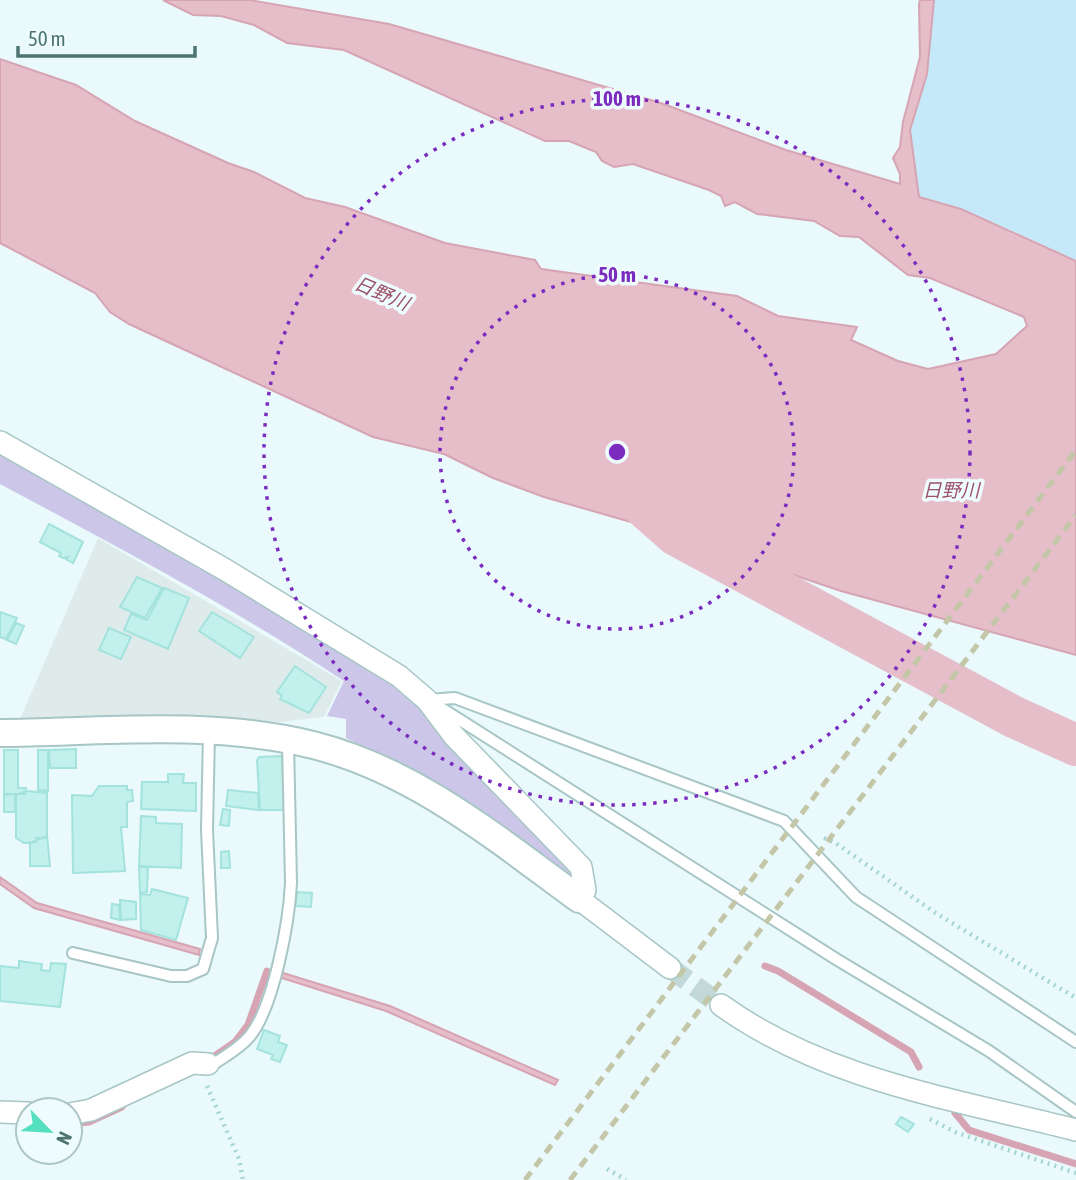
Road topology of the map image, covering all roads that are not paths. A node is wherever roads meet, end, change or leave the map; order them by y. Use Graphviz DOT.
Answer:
graph roads {
  1 [pos="0,442"];
  2 [pos="428,700"];
  3 [pos="209,732"];
  4 [pos="0,733"];
  5 [pos="288,739"];
  6 [pos="579,899"];
  7 [pos="73,953"];
  8 [pos="670,968"];
  9 [pos="721,1005"];
  10 [pos="1076,1042"];
  11 [pos="208,1064"];
  12 [pos="84,1111"];
  13 [pos="1076,1112"];
  14 [pos="1076,1130"];
  1 -- 2 [label="street"];
  2 -- 6 [label="street"];
  2 -- 10 [label="lane"];
  2 -- 13 [label="lane"];
  3 -- 4 [label="street"];
  3 -- 5 [label="street"];
  3 -- 7 [label="lane"];
  5 -- 6 [label="street"];
  5 -- 11 [label="lane"];
  6 -- 8 [label="street"];
  9 -- 14 [label="street"];
  11 -- 12 [label="street"];
}
